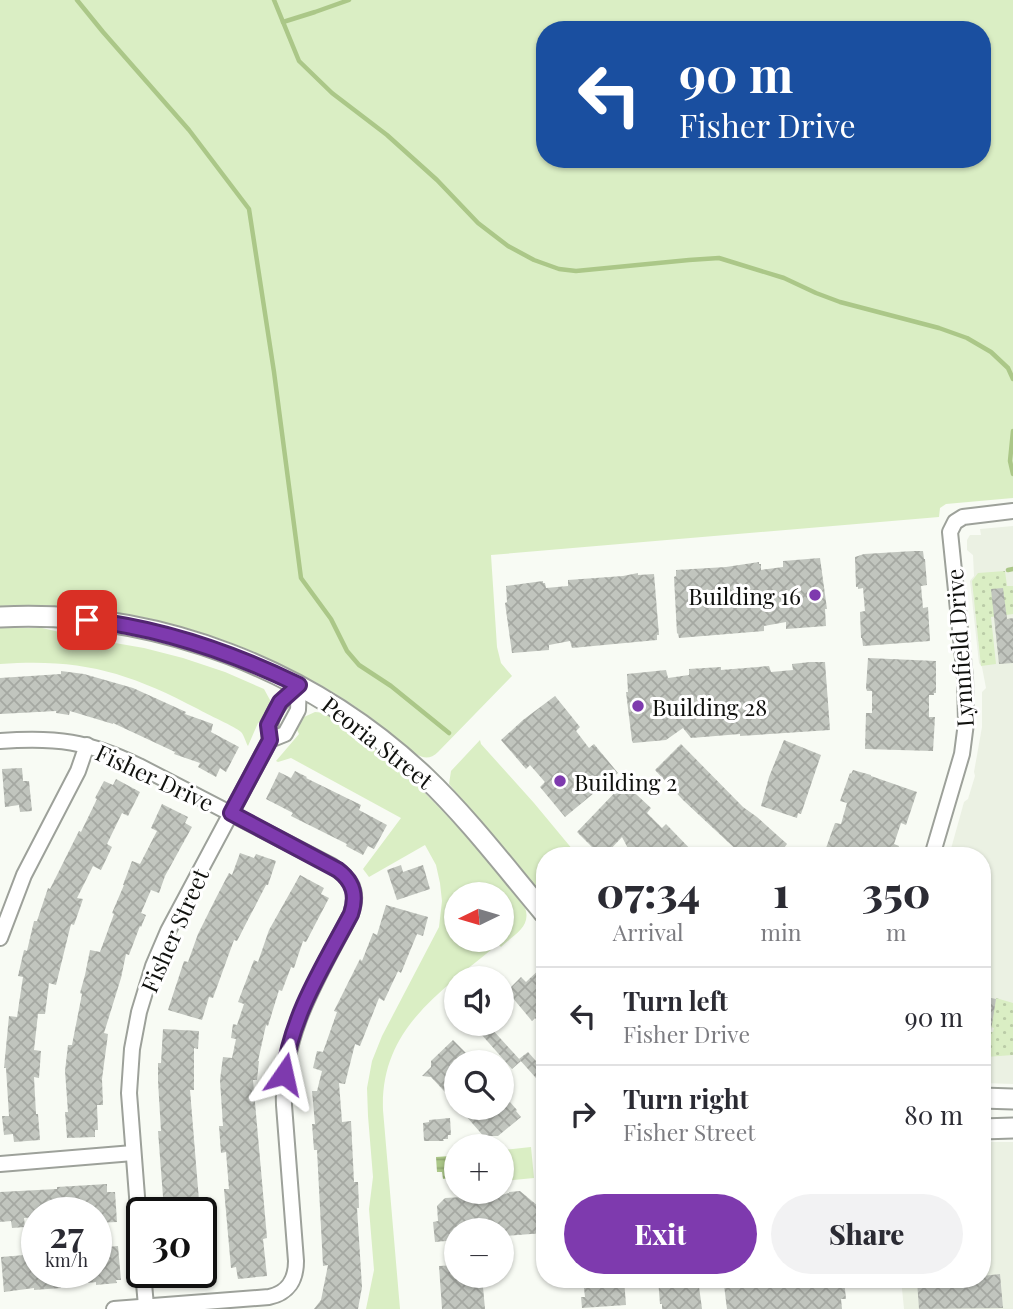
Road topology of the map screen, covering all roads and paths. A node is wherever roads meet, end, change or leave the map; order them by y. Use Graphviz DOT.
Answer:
graph roads {
  1 [pos="1013,511"];
  2 [pos="0,617"];
  3 [pos="299,685"];
  4 [pos="0,741"];
  5 [pos="86,745"];
  6 [pos="231,813"];
  7 [pos="935,847"];
  8 [pos="536,904"];
  9 [pos="0,938"];
  10 [pos="991,1098"];
  11 [pos="1013,1099"];
  12 [pos="1013,1128"];
  13 [pos="991,1129"];
  14 [pos="133,1153"];
  15 [pos="0,1164"];
  16 [pos="137,1197"];
  17 [pos="144,1288"];
  18 [pos="146,1307"];
  19 [pos="114,1309"];
  1 -- 7 [label="street, Lynnfield Drive"];
  2 -- 3 [label="main road, Peoria Street"];
  3 -- 6 [label="street, Fisher Street"];
  3 -- 8 [label="main road, Peoria Street"];
  4 -- 5 [label="street, Fisher Drive"];
  5 -- 6 [label="street, Fisher Drive"];
  5 -- 9 [label="street"];
  6 -- 14 [label="street, Fisher Street"];
  6 -- 18 [label="street, Fisher Drive"];
  10 -- 11 [label="main road"];
  12 -- 13 [label="main road"];
  14 -- 15 [label="street"];
  14 -- 16 [label="street, Fisher Street"];
  17 -- 18 [label="street"];
  18 -- 19 [label="street"];
}
